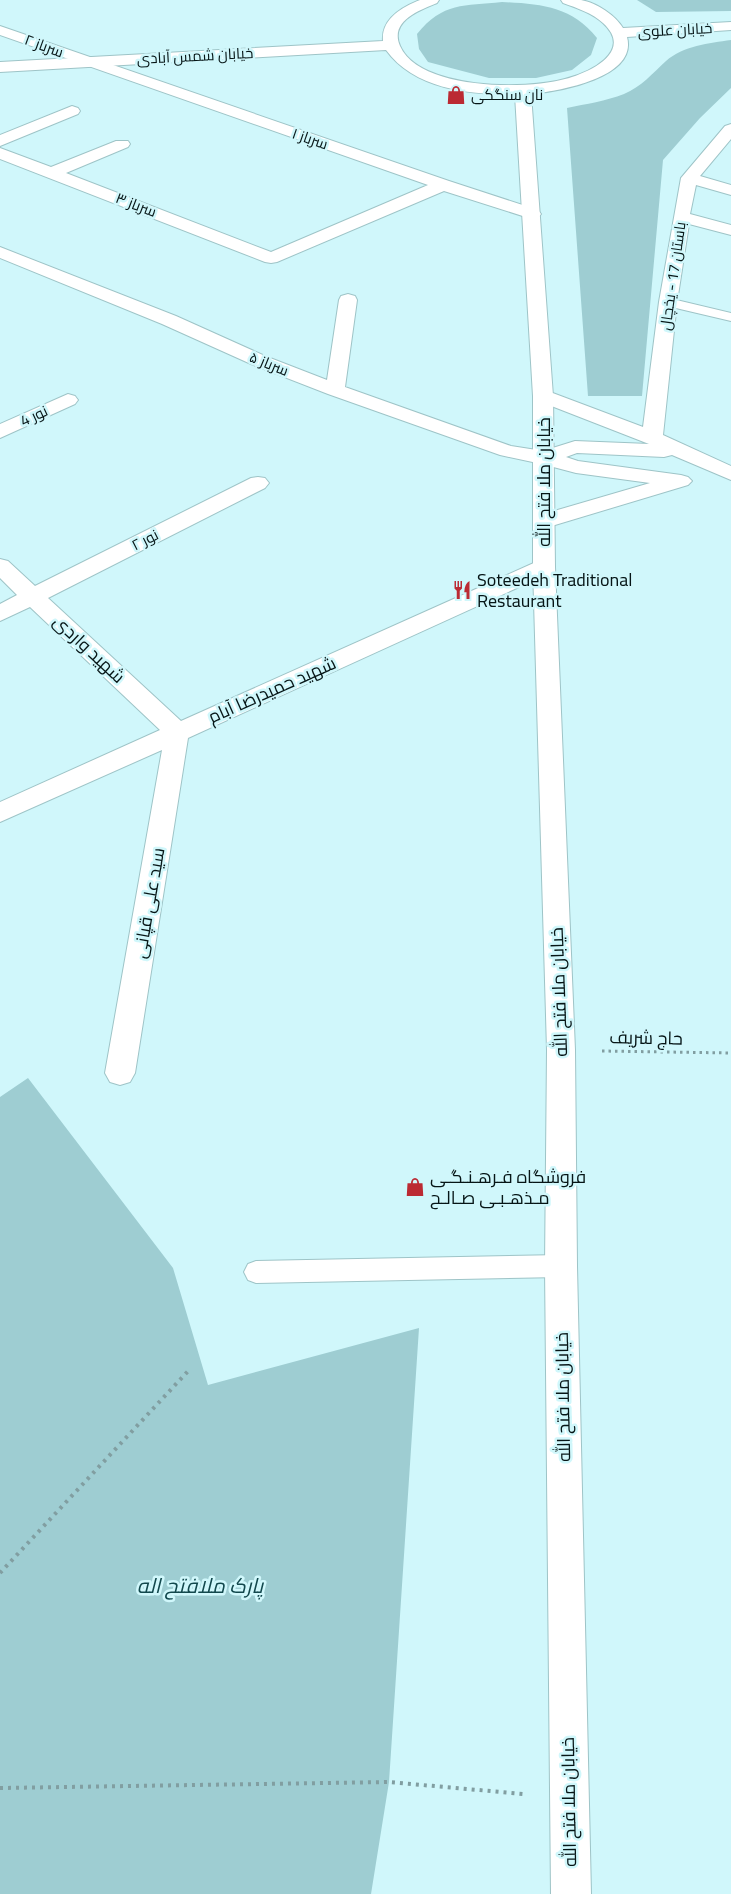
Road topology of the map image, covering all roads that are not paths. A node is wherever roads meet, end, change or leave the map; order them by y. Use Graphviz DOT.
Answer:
graph roads {
  1 [pos="394,0"];
  2 [pos="432,0"];
  3 [pos="568,0"];
  4 [pos="414,7"];
  5 [pos="731,26"];
  6 [pos="0,30"];
  7 [pos="619,33"];
  8 [pos="390,45"];
  9 [pos="89,62"];
  10 [pos="0,67"];
  11 [pos="524,90"];
  12 [pos="72,111"];
  13 [pos="731,129"];
  14 [pos="0,141"];
  15 [pos="122,144"];
  16 [pos="0,153"];
  17 [pos="51,173"];
  18 [pos="689,178"];
  19 [pos="443,185"];
  20 [pos="731,190"];
  21 [pos="532,214"];
  22 [pos="681,217"];
  23 [pos="731,230"];
  24 [pos="0,252"];
  25 [pos="348,300"];
  26 [pos="668,302"];
  27 [pos="729,317"];
  28 [pos="335,390"];
  29 [pos="543,396"];
  30 [pos="68,400"];
  31 [pos="0,432"];
  32 [pos="652,438"];
  33 [pos="681,452"];
  34 [pos="545,458"];
  35 [pos="731,474"];
  36 [pos="681,481"];
  37 [pos="258,483"];
  38 [pos="545,522"];
  39 [pos="0,566"];
  40 [pos="544,567"];
  41 [pos="33,596"];
  42 [pos="0,613"];
  43 [pos="178,732"];
  44 [pos="0,813"];
  45 [pos="120,1073"];
  46 [pos="561,1266"];
  47 [pos="256,1272"];
  48 [pos="571,1894"];
  1 -- 4 [label="street"];
  2 -- 4 [label="street"];
  3 -- 7 [label="street"];
  4 -- 8 [label="street"];
  5 -- 7 [label="street, خیابان علوی"];
  6 -- 9 [label="street, سرباز ۲"];
  7 -- 11 [label="street"];
  8 -- 9 [label="street, خیابان شمس آبادی"];
  8 -- 11 [label="street"];
  9 -- 10 [label="street, خیابان شمس آبادی"];
  9 -- 19 [label="street, سرباز ۱"];
  11 -- 21 [label="street, خیابان ملا فتح الله"];
  12 -- 14 [label="street"];
  13 -- 18 [label="street, باستان 17 - یخچال"];
  15 -- 17 [label="street"];
  16 -- 17 [label="street, سرباز ۳"];
  17 -- 19 [label="street, سرباز ۳"];
  18 -- 20 [label="street"];
  18 -- 22 [label="street, باستان 17 - یخچال"];
  19 -- 21 [label="street, سرباز ۱"];
  21 -- 29 [label="street, خیابان ملا فتح الله"];
  22 -- 23 [label="street"];
  22 -- 26 [label="street, باستان 17 - یخچال"];
  24 -- 28 [label="street, سرباز ۵"];
  25 -- 28 [label="street"];
  26 -- 27 [label="lane"];
  26 -- 32 [label="street, باستان 17 - یخچال"];
  28 -- 34 [label="street, سرباز ۵"];
  29 -- 32 [label="street"];
  29 -- 34 [label="street, خیابان ملا فتح الله"];
  30 -- 31 [label="street, نور 4"];
  32 -- 33 [label="street"];
  33 -- 34 [label="street"];
  33 -- 35 [label="street"];
  34 -- 36 [label="street, سرباز ۵"];
  34 -- 38 [label="street, خیابان ملا فتح الله"];
  35 -- 36 [label="street"];
  36 -- 38 [label="street"];
  37 -- 41 [label="street, نور ۲"];
  38 -- 40 [label="street, خیابان ملا فتح الله"];
  39 -- 41 [label="street, شهید واردی"];
  40 -- 43 [label="street, شهید حمیدرضا آبام"];
  40 -- 46 [label="street, خیابان ملا فتح الله"];
  41 -- 42 [label="street, نور ۲"];
  41 -- 43 [label="street, شهید واردی"];
  43 -- 44 [label="street, شهید حمیدرضا آبام"];
  43 -- 45 [label="street, سید علی قپانی"];
  46 -- 47 [label="lane"];
  46 -- 48 [label="street, خیابان ملا فتح الله"];
}
